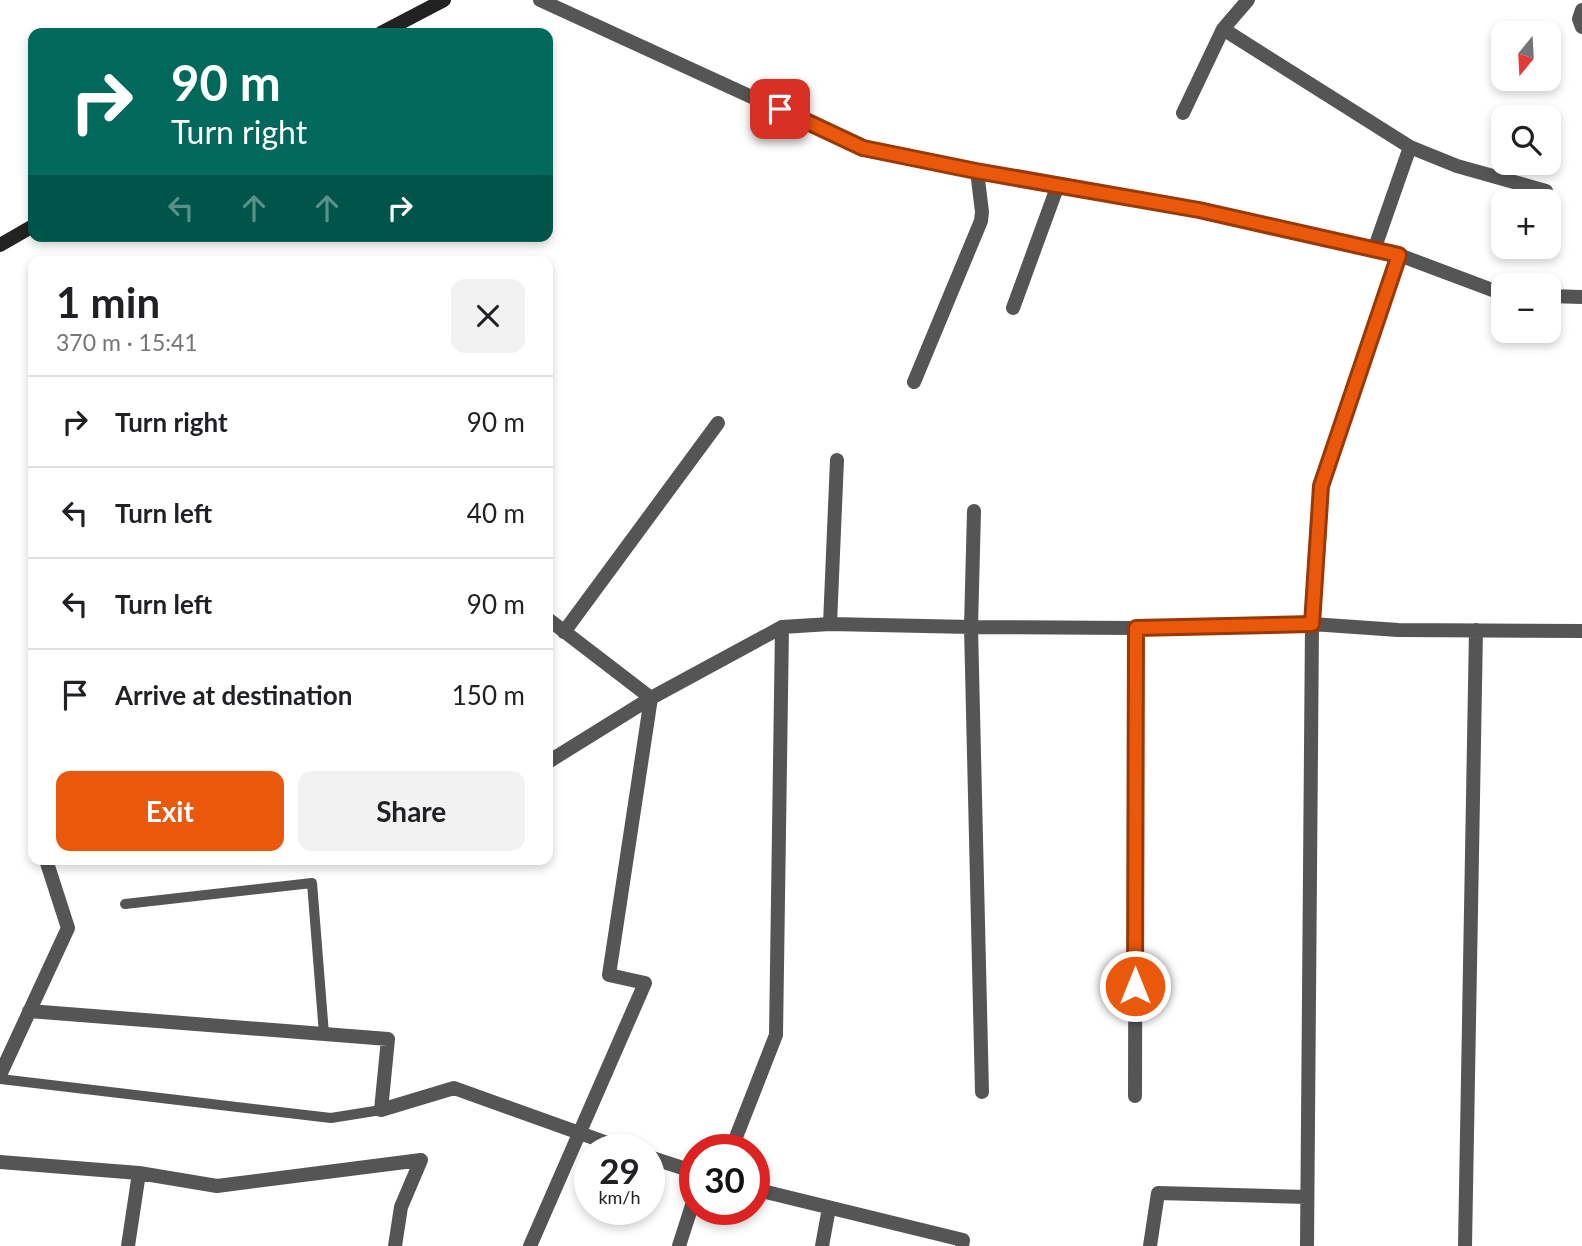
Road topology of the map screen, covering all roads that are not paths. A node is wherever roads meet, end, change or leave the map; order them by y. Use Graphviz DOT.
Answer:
graph roads {
  1 [pos="444,0"];
  2 [pos="540,0"];
  3 [pos="1248,0"];
  4 [pos="1582,10"];
  5 [pos="1582,27"];
  6 [pos="391,28"];
  7 [pos="1223,29"];
  8 [pos="1183,113"];
  9 [pos="1410,148"];
  10 [pos="976,171"];
  11 [pos="1058,185"];
  12 [pos="1539,189"];
  13 [pos="28,229"];
  14 [pos="0,246"];
  15 [pos="1374,250"];
  16 [pos="1399,255"];
  17 [pos="1491,289"];
  18 [pos="1561,296"];
  19 [pos="1582,297"];
  20 [pos="1013,308"];
  21 [pos="914,382"];
  22 [pos="718,422"];
  23 [pos="837,460"];
  24 [pos="974,511"];
  25 [pos="553,623"];
  26 [pos="830,624"];
  27 [pos="1312,624"];
  28 [pos="782,627"];
  29 [pos="971,627"];
  30 [pos="1136,628"];
  31 [pos="1476,630"];
  32 [pos="1582,631"];
  33 [pos="564,632"];
  34 [pos="651,698"];
  35 [pos="553,759"];
  36 [pos="48,865"];
  37 [pos="124,904"];
  38 [pos="29,1011"];
  39 [pos="324,1034"];
  40 [pos="0,1077"];
  41 [pos="982,1092"];
  42 [pos="1135,1096"];
  43 [pos="381,1110"];
  44 [pos="579,1134"];
  45 [pos="737,1134"];
  46 [pos="574,1145"];
  47 [pos="0,1162"];
  48 [pos="139,1173"];
  49 [pos="770,1193"];
  50 [pos="1307,1196"];
  51 [pos="829,1208"];
  52 [pos="685,1225"];
  53 [pos="128,1246"];
  54 [pos="395,1246"];
  55 [pos="530,1246"];
  56 [pos="678,1246"];
  57 [pos="822,1246"];
  58 [pos="962,1246"];
  59 [pos="1150,1246"];
  60 [pos="1307,1246"];
  61 [pos="1465,1246"];
  1 -- 6 [label="main road"];
  2 -- 10 [label="street"];
  3 -- 7 [label="street"];
  4 -- 5 [label="street"];
  7 -- 8 [label="street"];
  7 -- 9 [label="street"];
  9 -- 12 [label="street"];
  9 -- 15 [label="street"];
  10 -- 11 [label="street"];
  10 -- 21 [label="street"];
  11 -- 15 [label="street"];
  11 -- 20 [label="street"];
  13 -- 14 [label="main road"];
  15 -- 16 [label="street"];
  16 -- 17 [label="street"];
  16 -- 27 [label="street"];
  18 -- 19 [label="street"];
  22 -- 33 [label="street"];
  23 -- 26 [label="street"];
  24 -- 29 [label="street"];
  25 -- 33 [label="street"];
  26 -- 28 [label="street"];
  26 -- 29 [label="street"];
  27 -- 30 [label="street"];
  27 -- 31 [label="street"];
  27 -- 50 [label="street"];
  28 -- 34 [label="street"];
  28 -- 45 [label="street"];
  29 -- 30 [label="street"];
  29 -- 41 [label="street"];
  30 -- 42 [label="street"];
  31 -- 32 [label="street"];
  31 -- 61 [label="street"];
  33 -- 34 [label="street"];
  34 -- 35 [label="street"];
  34 -- 44 [label="street"];
  36 -- 38 [label="street"];
  37 -- 39 [label="lane"];
  38 -- 39 [label="street"];
  38 -- 40 [label="street"];
  39 -- 43 [label="street"];
  40 -- 43 [label="lane"];
  43 -- 44 [label="street"];
  46 -- 55 [label="street"];
  47 -- 48 [label="street"];
  48 -- 53 [label="street"];
  48 -- 54 [label="street"];
  49 -- 51 [label="street"];
  50 -- 59 [label="street"];
  50 -- 60 [label="street"];
  51 -- 57 [label="street"];
  51 -- 58 [label="street"];
  52 -- 56 [label="street"];
}
